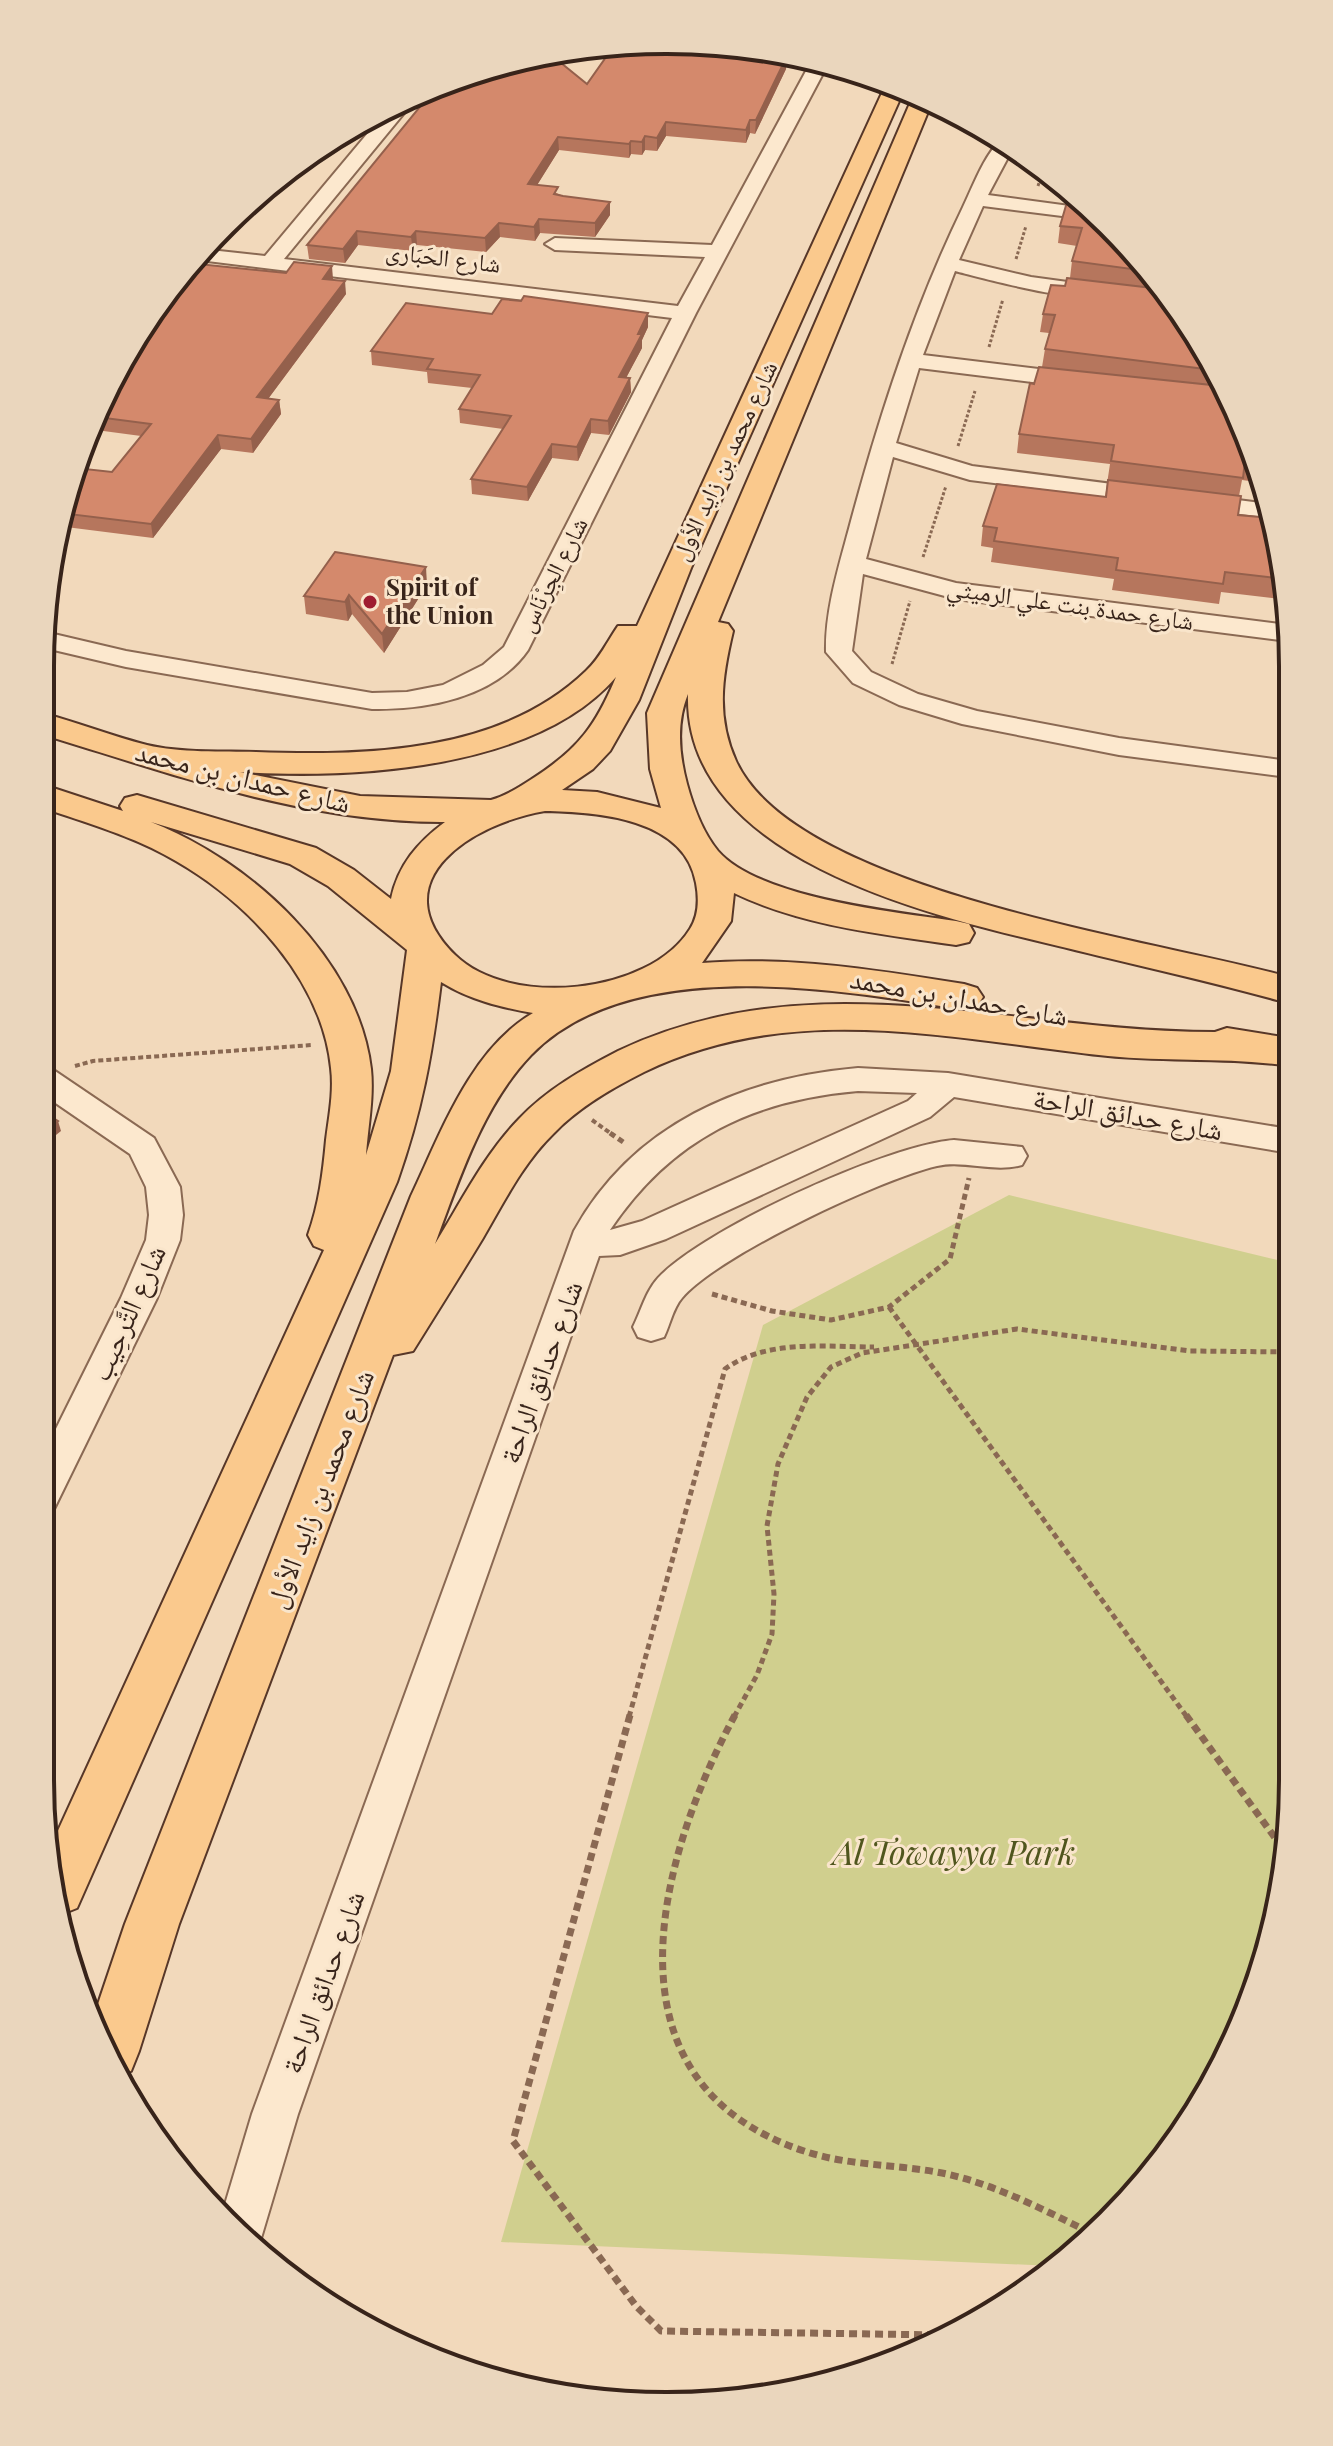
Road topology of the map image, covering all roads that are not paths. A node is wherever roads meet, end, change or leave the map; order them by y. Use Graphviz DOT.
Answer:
graph roads {
  1 [pos="815,73"];
  2 [pos="890,97"];
  3 [pos="918,109"];
  4 [pos="388,121"];
  5 [pos="1005,155"];
  6 [pos="976,199"];
  7 [pos="1079,214"];
  8 [pos="555,244"];
  9 [pos="718,251"];
  10 [pos="212,256"];
  11 [pos="270,263"];
  12 [pos="948,263"];
  13 [pos="1117,295"];
  14 [pos="685,313"];
  15 [pos="911,360"];
  16 [pos="1105,384"];
  17 [pos="884,447"];
  18 [pos="1258,509"];
  19 [pos="854,563"];
  20 [pos="676,568"];
  21 [pos="720,575"];
  22 [pos="1278,632"];
  23 [pos="55,642"];
  24 [pos="54,727"];
  25 [pos="152,756"];
  26 [pos="1279,768"];
  27 [pos="54,783"];
  28 [pos="54,800"];
  29 [pos="507,807"];
  30 [pos="705,857"];
  31 [pos="423,945"];
  32 [pos="1279,987"];
  33 [pos="1279,987"];
  34 [pos="623,991"];
  35 [pos="1271,1049"];
  36 [pos="54,1073"];
  37 [pos="948,1084"];
  38 [pos="1279,1139"];
  39 [pos="1010,1156"];
  40 [pos="587,1244"];
  41 [pos="651,1327"];
  42 [pos="253,1451"];
  43 [pos="54,1471"];
  44 [pos="325,1478"];
  45 [pos="63,1880"];
  46 [pos="114,2043"];
  47 [pos="244,2223"];
  1 -- 9 [label="street, شارع الجِرْنَاس"];
  2 -- 20 [label="main road, شارع محمد بن زايد الأول"];
  3 -- 21 [label="main road, شارع محمد بن زايد الأول"];
  4 -- 11 [label="street"];
  5 -- 6 [label="street"];
  6 -- 7 [label="street"];
  6 -- 12 [label="street"];
  8 -- 9 [label="street"];
  9 -- 14 [label="street, شارع الجِرْنَاس"];
  10 -- 11 [label="street, شارع الحَبَارى"];
  11 -- 14 [label="street, شارع الحَبَارى"];
  12 -- 13 [label="street"];
  12 -- 15 [label="street"];
  14 -- 23 [label="street, شارع الجِرْنَاس"];
  15 -- 16 [label="street"];
  15 -- 17 [label="street"];
  17 -- 18 [label="street"];
  17 -- 19 [label="street"];
  19 -- 22 [label="street, شارع حمدة بنت علي الرميثي"];
  19 -- 26 [label="street"];
  20 -- 25 [label="main road"];
  20 -- 29 [label="main road, شارع محمد بن زايد الأول"];
  21 -- 30 [label="main road, شارع محمد بن زايد الأول"];
  21 -- 32 [label="main road"];
  24 -- 25 [label="main road, شارع حمدان بن محمد"];
  25 -- 29 [label="main road, شارع حمدان بن محمد"];
  27 -- 31 [label="main road, شارع حمدان بن محمد"];
  28 -- 42 [label="main road"];
  29 -- 30 [label="main road"];
  29 -- 31 [label="main road"];
  30 -- 33 [label="main road"];
  30 -- 34 [label="main road"];
  31 -- 34 [label="main road"];
  31 -- 42 [label="main road"];
  34 -- 35 [label="main road, شارع حمدان بن محمد"];
  34 -- 44 [label="main road, شارع محمد بن زايد الأول"];
  35 -- 44 [label="main road"];
  36 -- 43 [label="street, شارع التَّرحِيب"];
  37 -- 38 [label="street, شارع حدائق الراحة"];
  37 -- 40 [label="street"];
  37 -- 40 [label="street, شارع حدائق الراحة"];
  39 -- 41 [label="street"];
  40 -- 47 [label="street, شارع حدائق الراحة"];
  42 -- 45 [label="main road"];
  44 -- 46 [label="main road, شارع محمد بن زايد الأول"];
}
